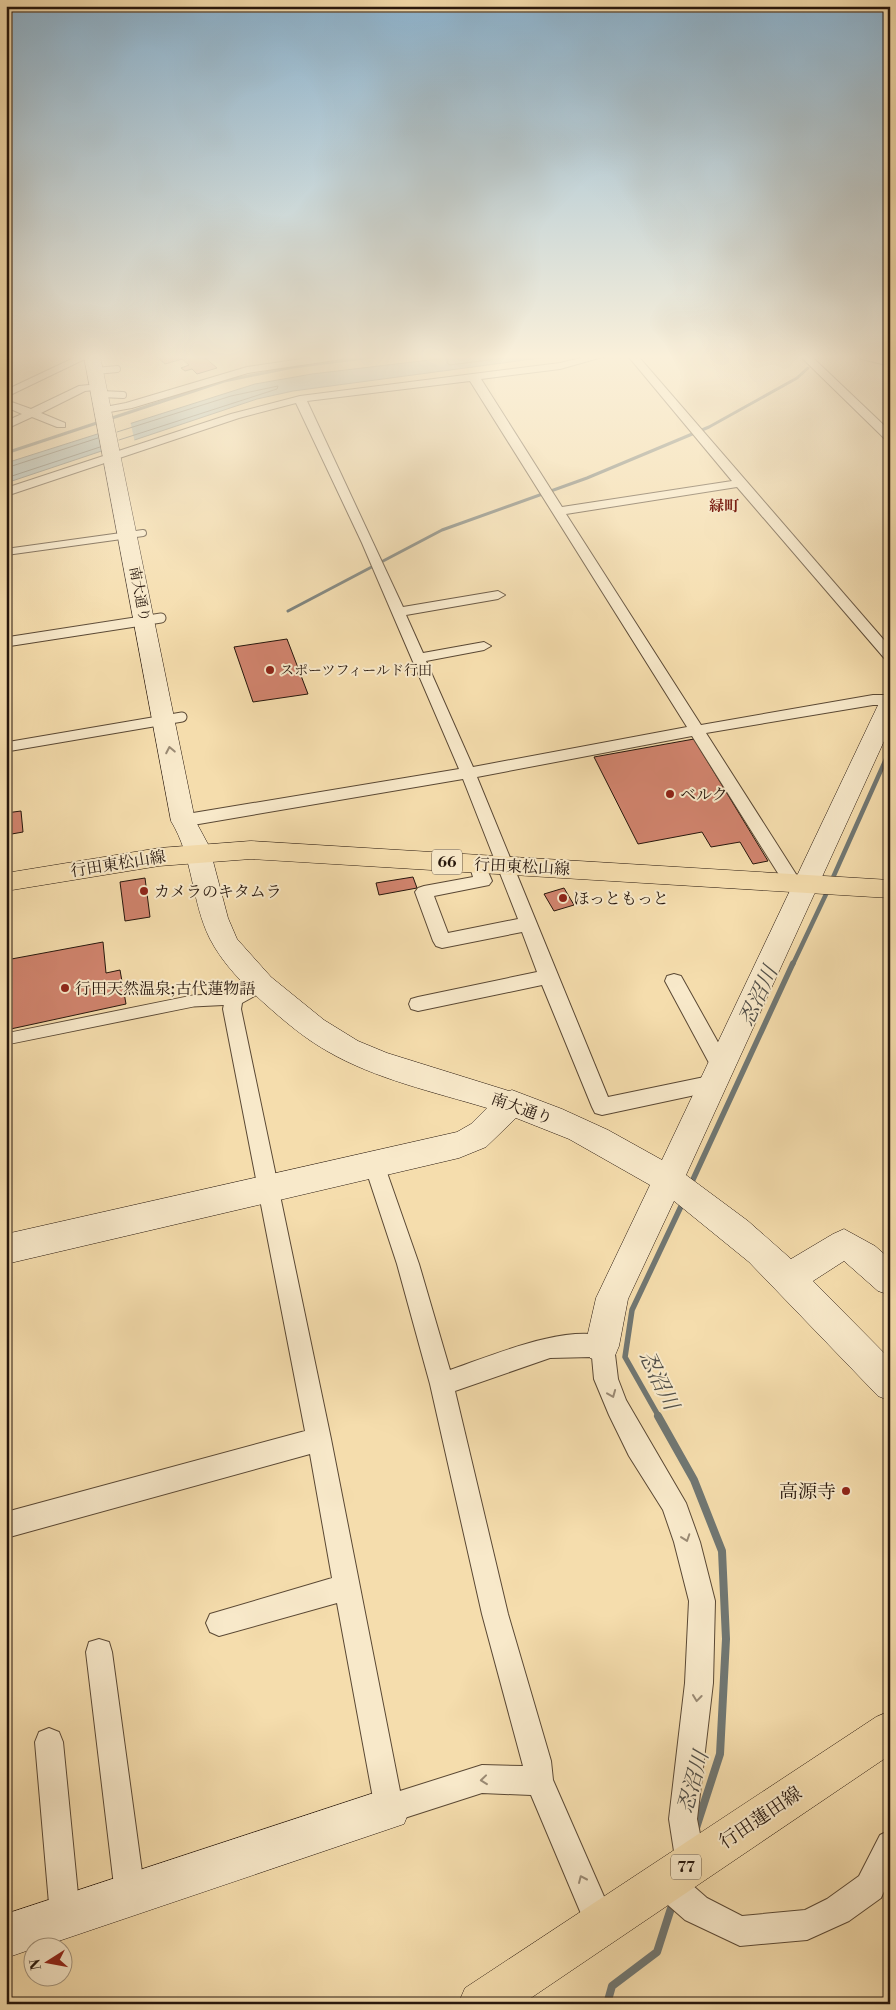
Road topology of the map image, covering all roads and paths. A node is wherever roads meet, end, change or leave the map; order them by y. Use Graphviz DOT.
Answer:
graph roads {
  1 [pos="126,450"];
  2 [pos="324,450"];
  3 [pos="520,450"];
  4 [pos="712,450"];
  5 [pos="119,452"];
  6 [pos="740,483"];
  7 [pos="6,492"];
  8 [pos="559,511"];
  9 [pos="136,534"];
  10 [pos="6,552"];
  11 [pos="498,595"];
  12 [pos="399,612"];
  13 [pos="153,619"];
  14 [pos="6,642"];
  15 [pos="484,646"];
  16 [pos="890,656"];
  17 [pos="418,658"];
  18 [pos="890,702"];
  19 [pos="173,719"];
  20 [pos="698,730"];
  21 [pos="6,747"];
  22 [pos="468,773"];
  23 [pos="193,834"];
  24 [pos="477,864"];
  25 [pos="506,865"];
  26 [pos="6,882"];
  27 [pos="799,883"];
  28 [pos="890,889"];
  29 [pos="528,924"];
  30 [pos="548,977"];
  31 [pos="674,982"];
  32 [pos="260,984"];
  33 [pos="233,998"];
  34 [pos="418,1004"];
  35 [pos="6,1039"];
  36 [pos="718,1075"];
  37 [pos="512,1102"];
  38 [pos="374,1164"];
  39 [pos="669,1180"];
  40 [pos="269,1189"];
  41 [pos="6,1249"];
  42 [pos="787,1279"];
  43 [pos="890,1280"];
  44 [pos="602,1346"];
  45 [pos="442,1384"];
  46 [pos="890,1384"];
  47 [pos="319,1439"];
  48 [pos="6,1525"];
  49 [pos="347,1587"];
  50 [pos="219,1624"];
  51 [pos="99,1652"];
  52 [pos="890,1731"];
  53 [pos="49,1742"];
  54 [pos="539,1781"];
  55 [pos="389,1809"];
  56 [pos="890,1845"];
  57 [pos="677,1873"];
  58 [pos="130,1894"];
  59 [pos="65,1915"];
  60 [pos="601,1924"];
  61 [pos="6,1936"];
  62 [pos="481,2004"];
  1 -- 5 [label="street"];
  2 -- 12 [label="street"];
  3 -- 8 [label="street"];
  4 -- 6 [label="street"];
  5 -- 7 [label="street"];
  5 -- 9 [label="street, 南大通り"];
  6 -- 8 [label="street"];
  6 -- 16 [label="street"];
  8 -- 20 [label="street"];
  9 -- 10 [label="lane"];
  9 -- 13 [label="street, 南大通り"];
  11 -- 12 [label="street"];
  12 -- 17 [label="street"];
  13 -- 14 [label="lane"];
  13 -- 19 [label="street, 南大通り"];
  15 -- 17 [label="street"];
  17 -- 22 [label="street"];
  18 -- 20 [label="street"];
  18 -- 27 [label="street"];
  19 -- 21 [label="lane"];
  19 -- 23 [label="street, 南大通り"];
  20 -- 22 [label="street"];
  20 -- 27 [label="street"];
  22 -- 23 [label="street"];
  22 -- 25 [label="street"];
  23 -- 24 [label="main road, 行田東松山線 / 66"];
  23 -- 26 [label="main road, 行田東松山線 / 66"];
  23 -- 32 [label="street, 南大通り"];
  24 -- 25 [label="main road, 行田東松山線 / 66"];
  24 -- 29 [label="street"];
  25 -- 27 [label="main road, 行田東松山線 / 66"];
  25 -- 29 [label="street"];
  27 -- 28 [label="main road, 行田東松山線 / 66"];
  27 -- 36 [label="street"];
  29 -- 30 [label="street"];
  30 -- 34 [label="street"];
  30 -- 36 [label="street"];
  31 -- 36 [label="street"];
  32 -- 33 [label="street"];
  32 -- 37 [label="street, 南大通り"];
  33 -- 35 [label="lane"];
  33 -- 40 [label="street"];
  36 -- 39 [label="street"];
  37 -- 38 [label="street"];
  37 -- 39 [label="street, 南大通り"];
  38 -- 40 [label="street"];
  38 -- 45 [label="street"];
  39 -- 42 [label="street, 南大通り"];
  39 -- 44 [label="street"];
  40 -- 41 [label="street"];
  40 -- 47 [label="street"];
  42 -- 43 [label="street"];
  42 -- 46 [label="street, 南大通り"];
  44 -- 45 [label="street"];
  44 -- 57 [label="street, one-way"];
  45 -- 54 [label="street"];
  47 -- 48 [label="street"];
  47 -- 49 [label="street"];
  49 -- 50 [label="street"];
  49 -- 55 [label="street"];
  51 -- 58 [label="street"];
  52 -- 57 [label="main road, 行田蓮田線 / 77"];
  53 -- 59 [label="street"];
  54 -- 55 [label="street, one-way"];
  60 -- 54 [label="street, one-way"];
  55 -- 58 [label="street"];
  56 -- 57 [label="street"];
  57 -- 60 [label="main road, 行田蓮田線 / 77"];
  58 -- 59 [label="street"];
  59 -- 61 [label="street"];
  60 -- 62 [label="main road, 行田蓮田線 / 77"];
}
